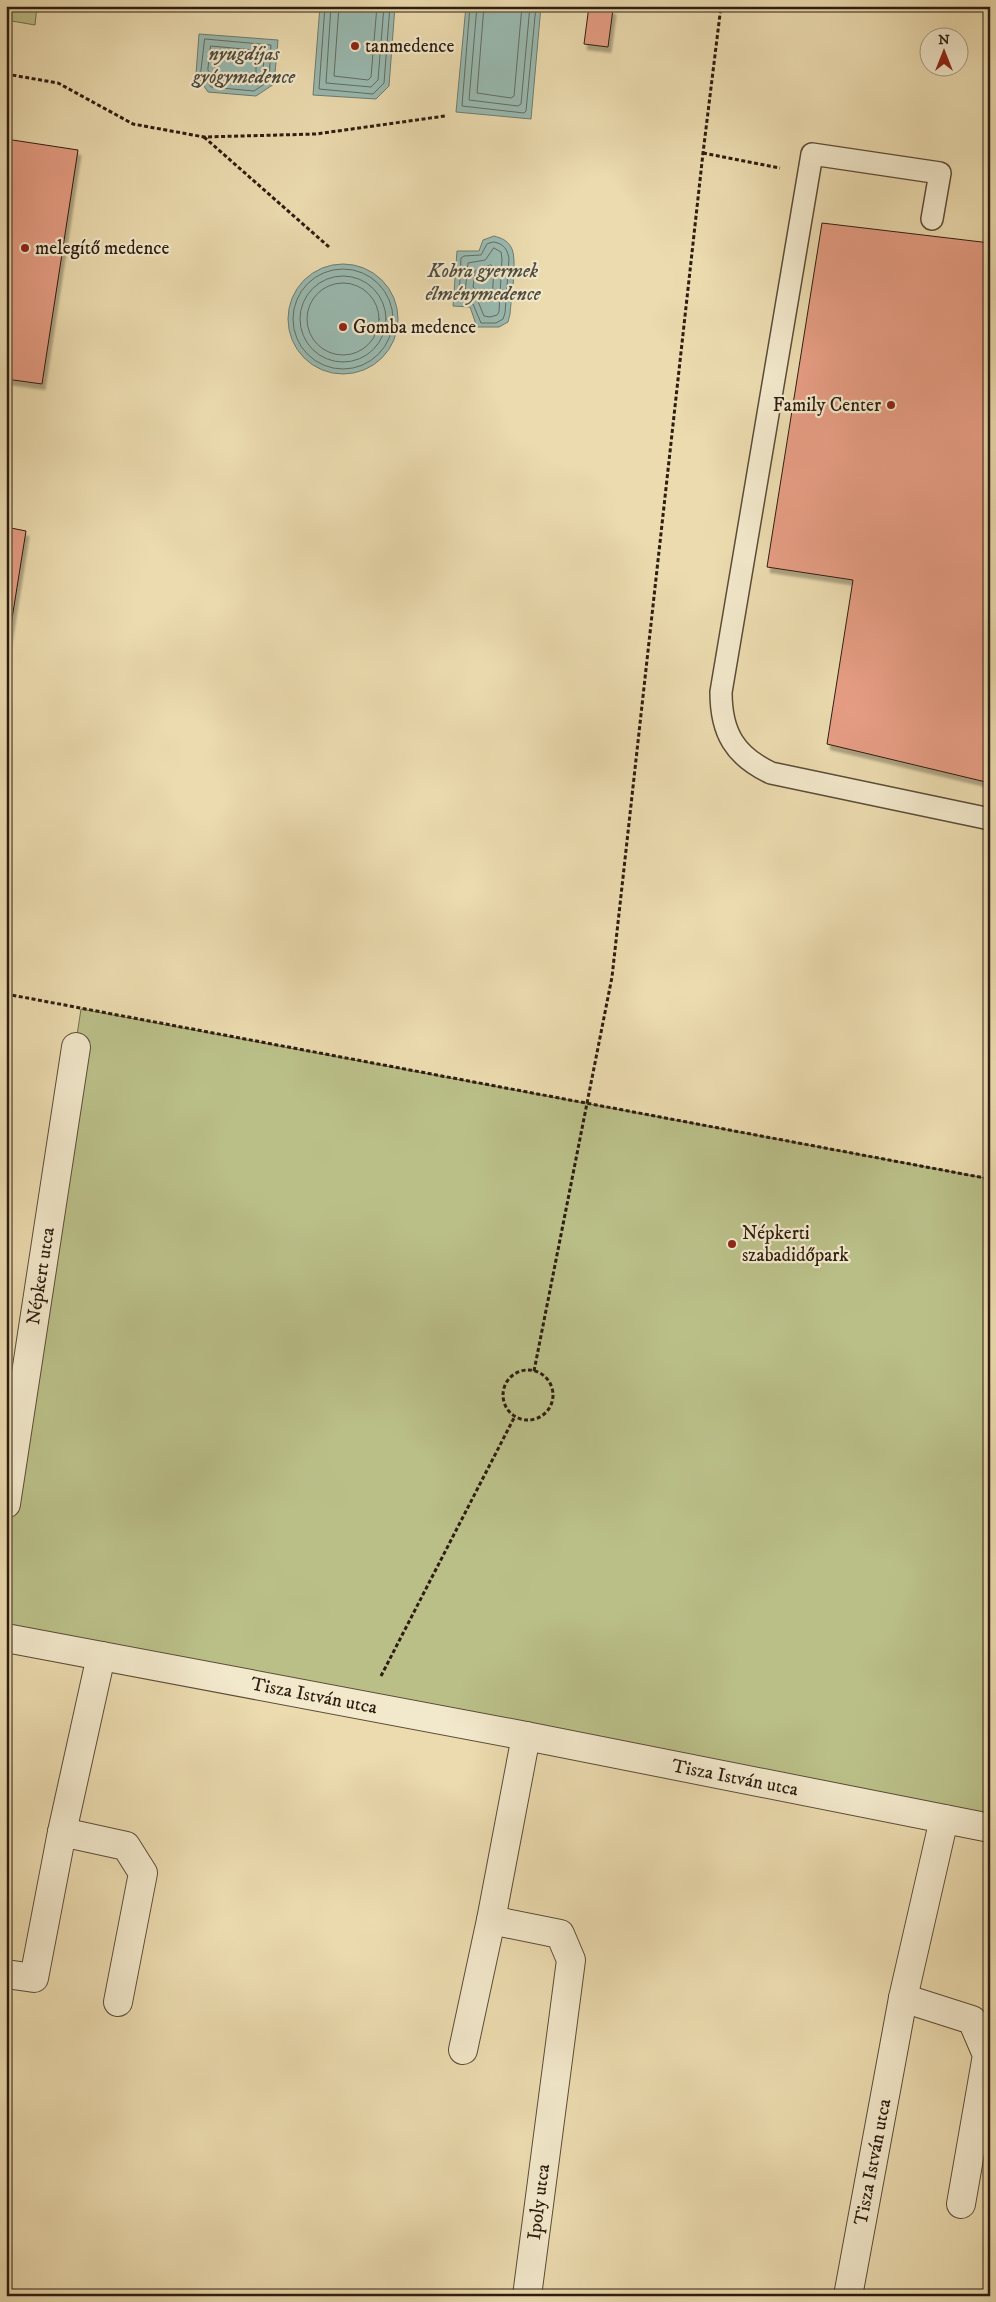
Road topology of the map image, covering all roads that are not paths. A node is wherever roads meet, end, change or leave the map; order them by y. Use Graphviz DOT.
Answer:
graph roads {
  1 [pos="932,219"];
  2 [pos="990,819"];
  3 [pos="76,1047"];
  4 [pos="6,1504"];
  5 [pos="6,1638"];
  6 [pos="101,1656"];
  7 [pos="526,1736"];
  8 [pos="944,1819"];
  9 [pos="990,1828"];
  10 [pos="62,1832"];
  11 [pos="491,1920"];
  12 [pos="6,1974"];
  13 [pos="903,1998"];
  14 [pos="118,2002"];
  15 [pos="463,2050"];
  16 [pos="961,2204"];
  17 [pos="527,2296"];
  18 [pos="848,2296"];
  1 -- 2 [label="lane"];
  3 -- 4 [label="street, Népkert utca"];
  5 -- 6 [label="street, Tisza István utca"];
  6 -- 7 [label="street, Tisza István utca"];
  6 -- 10 [label="street"];
  7 -- 8 [label="street, Tisza István utca"];
  7 -- 11 [label="street"];
  8 -- 9 [label="street, Tisza István utca"];
  8 -- 13 [label="street, Tisza István utca"];
  10 -- 12 [label="street"];
  10 -- 14 [label="street"];
  11 -- 15 [label="street"];
  11 -- 17 [label="street, Ipoly utca"];
  13 -- 16 [label="street"];
  13 -- 18 [label="street, Tisza István utca"];
}
